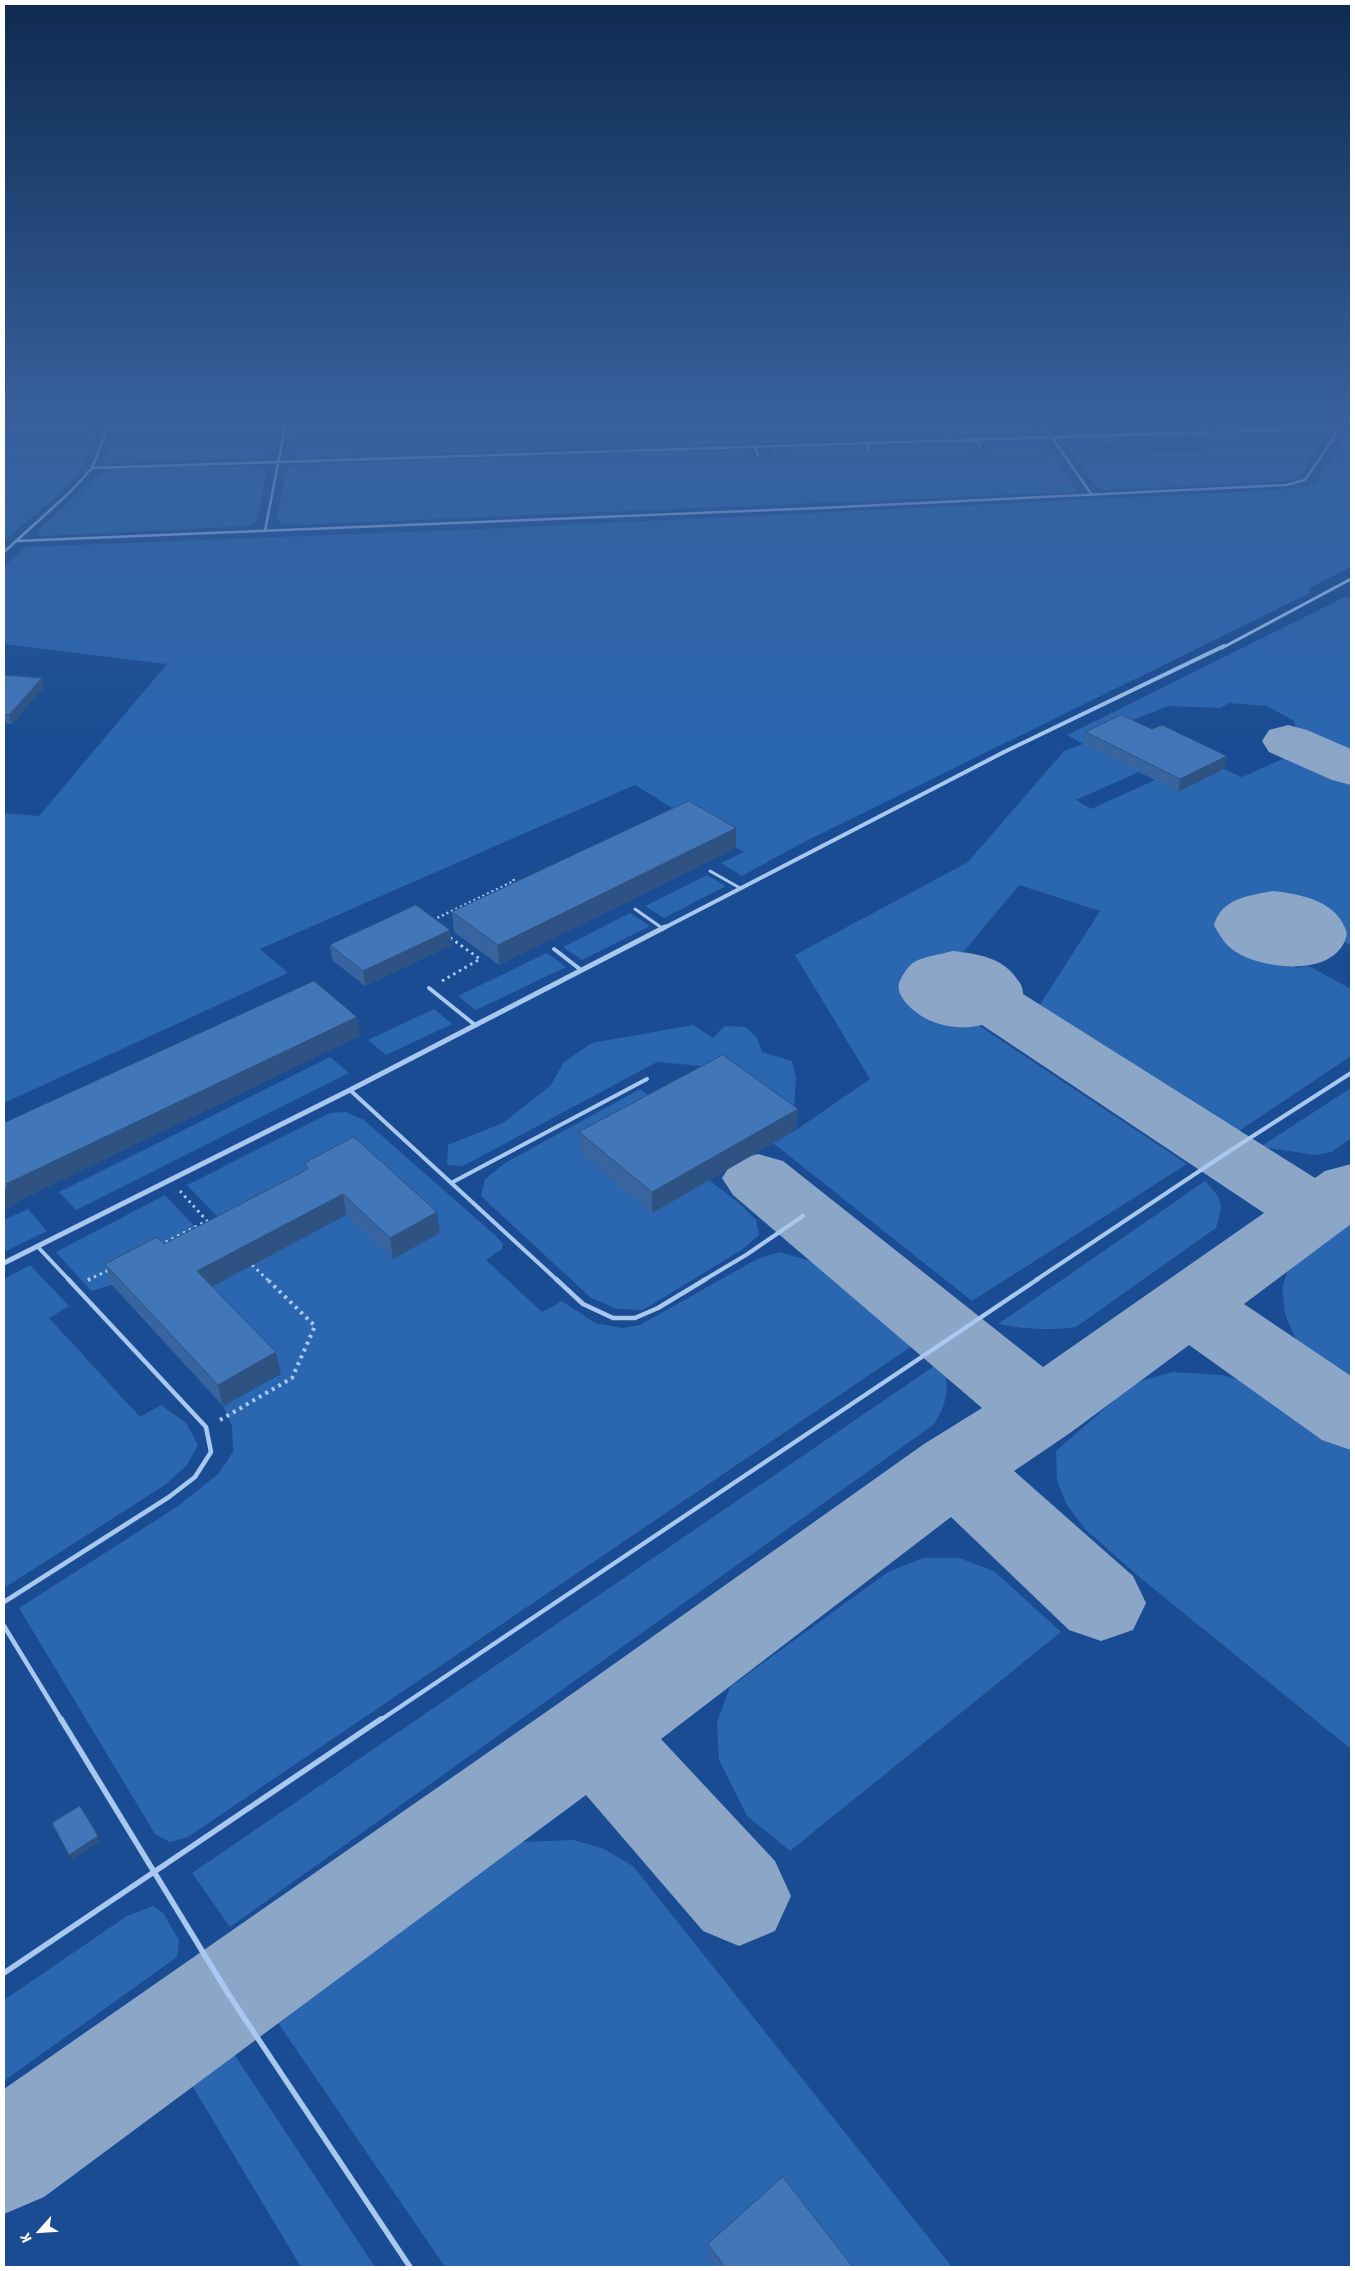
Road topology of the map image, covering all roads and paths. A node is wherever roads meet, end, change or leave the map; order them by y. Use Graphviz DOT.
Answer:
graph roads {
  1 [pos="30,528"];
  2 [pos="267,528"];
  3 [pos="356,528"];
  4 [pos="266,532"];
  5 [pos="16,541"];
  6 [pos="4,552"];
  7 [pos="1351,579"];
  8 [pos="710,871"];
  9 [pos="513,877"];
  10 [pos="740,888"];
  11 [pos="635,909"];
  12 [pos="437,927"];
  13 [pos="662,928"];
  14 [pos="444,933"];
  15 [pos="554,949"];
  16 [pos="581,970"];
  17 [pos="429,988"];
  18 [pos="475,1025"];
  19 [pos="1351,1072"];
  20 [pos="647,1079"];
  21 [pos="350,1090"];
  22 [pos="169,1180"];
  23 [pos="451,1183"];
  24 [pos="803,1216"];
  25 [pos="207,1221"];
  26 [pos="211,1226"];
  27 [pos="37,1246"];
  28 [pos="154,1248"];
  29 [pos="4,1263"];
  30 [pos="252,1265"];
  31 [pos="110,1270"];
  32 [pos="74,1287"];
  33 [pos="206,1427"];
  34 [pos="4,1602"];
  35 [pos="4,1626"];
  36 [pos="153,1873"];
  37 [pos="4,1973"];
  38 [pos="410,2267"];
  1 -- 5 [label="lane"];
  2 -- 4 [label="lane"];
  3 -- 4 [label="lane"];
  4 -- 5 [label="lane"];
  5 -- 6 [label="lane"];
  7 -- 10 [label="street"];
  8 -- 10 [label="lane"];
  9 -- 12 [label="path"];
  10 -- 13 [label="street"];
  11 -- 13 [label="lane"];
  13 -- 16 [label="street"];
  14 -- 17 [label="path"];
  15 -- 16 [label="lane"];
  16 -- 18 [label="street"];
  17 -- 18 [label="lane"];
  18 -- 21 [label="street"];
  19 -- 36 [label="lane"];
  20 -- 23 [label="lane"];
  21 -- 22 [label="street"];
  21 -- 23 [label="lane"];
  22 -- 25 [label="path"];
  22 -- 27 [label="street"];
  23 -- 24 [label="lane"];
  25 -- 26 [label="path"];
  25 -- 28 [label="path"];
  27 -- 29 [label="street"];
  27 -- 32 [label="lane"];
  30 -- 33 [label="path"];
  31 -- 32 [label="path"];
  32 -- 33 [label="lane"];
  33 -- 34 [label="lane"];
  35 -- 36 [label="lane"];
  36 -- 37 [label="lane"];
  36 -- 38 [label="lane"];
}
